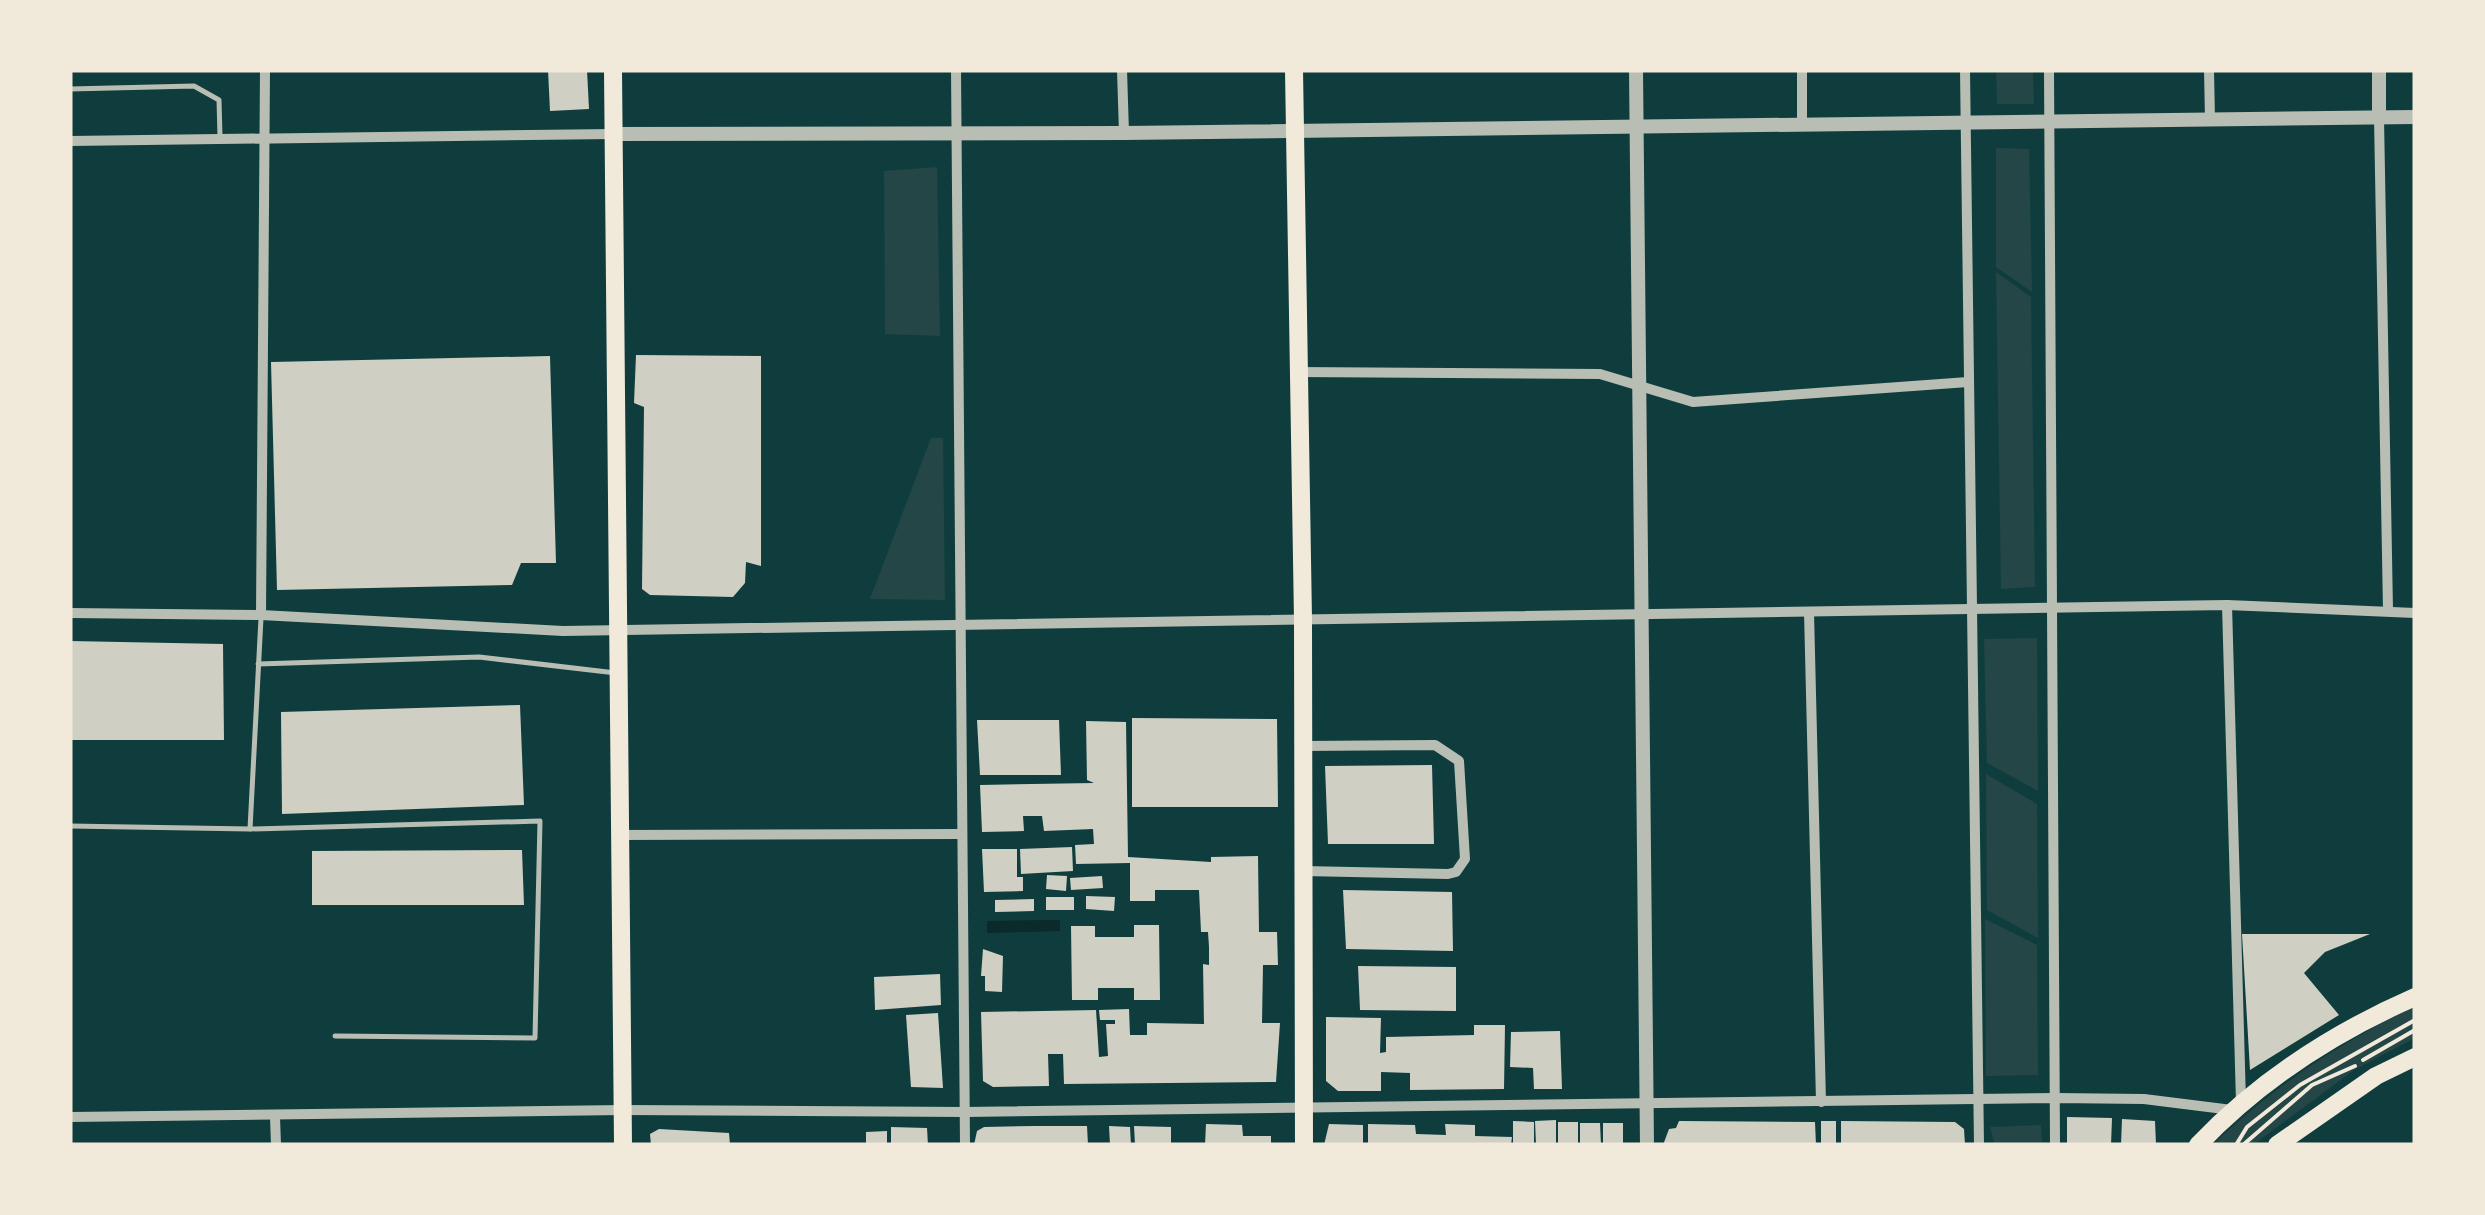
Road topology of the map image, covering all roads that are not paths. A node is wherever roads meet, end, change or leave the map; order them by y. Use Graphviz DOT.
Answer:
graph roads {
  1 [pos="265,70"];
  2 [pos="612,70"];
  3 [pos="956,70"];
  4 [pos="1122,70"];
  5 [pos="1294,70"];
  6 [pos="1636,70"];
  7 [pos="1802,70"];
  8 [pos="1966,70"];
  9 [pos="2049,70"];
  10 [pos="2209,70"];
  11 [pos="2379,70"];
  12 [pos="70,89"];
  13 [pos="2210,118"];
  14 [pos="2379,118"];
  15 [pos="2415,118"];
  16 [pos="2050,122"];
  17 [pos="1802,124"];
  18 [pos="1966,124"];
  19 [pos="1637,127"];
  20 [pos="1294,130"];
  21 [pos="957,132"];
  22 [pos="1124,133"];
  23 [pos="613,134"];
  24 [pos="266,139"];
  25 [pos="220,140"];
  26 [pos="70,141"];
  27 [pos="1296,372"];
  28 [pos="1968,382"];
  29 [pos="1638,387"];
  30 [pos="2227,605"];
  31 [pos="1970,608"];
  32 [pos="2051,609"];
  33 [pos="2388,610"];
  34 [pos="1810,612"];
  35 [pos="70,613"];
  36 [pos="2415,613"];
  37 [pos="261,615"];
  38 [pos="1644,615"];
  39 [pos="1303,620"];
  40 [pos="959,623"];
  41 [pos="618,630"];
  42 [pos="258,664"];
  43 [pos="619,673"];
  44 [pos="1302,746"];
  45 [pos="70,826"];
  46 [pos="250,829"];
  47 [pos="962,834"];
  48 [pos="620,835"];
  49 [pos="1302,871"];
  50 [pos="2415,997"];
  51 [pos="335,1036"];
  52 [pos="2415,1057"];
  53 [pos="2056,1098"];
  54 [pos="1979,1101"];
  55 [pos="1821,1102"];
  56 [pos="1304,1104"];
  57 [pos="1646,1104"];
  58 [pos="2236,1106"];
  59 [pos="623,1110"];
  60 [pos="965,1112"];
  61 [pos="70,1117"];
  62 [pos="275,1117"];
  63 [pos="276,1145"];
  64 [pos="623,1145"];
  65 [pos="965,1145"];
  66 [pos="1304,1145"];
  67 [pos="1647,1145"];
  68 [pos="1979,1145"];
  69 [pos="2054,1145"];
  70 [pos="2198,1145"];
  71 [pos="2277,1145"];
  1 -- 24 [label="street"];
  2 -- 23 [label="main road"];
  3 -- 21 [label="street"];
  4 -- 22 [label="street"];
  5 -- 20 [label="main road"];
  6 -- 19 [label="street"];
  7 -- 17 [label="street"];
  8 -- 18 [label="street"];
  9 -- 16 [label="street"];
  10 -- 13 [label="street"];
  11 -- 14 [label="street"];
  12 -- 25 [label="lane"];
  13 -- 14 [label="street"];
  13 -- 16 [label="street"];
  14 -- 15 [label="street"];
  14 -- 33 [label="street"];
  16 -- 18 [label="street"];
  16 -- 32 [label="street"];
  17 -- 18 [label="street"];
  17 -- 19 [label="street"];
  18 -- 28 [label="street"];
  19 -- 20 [label="street"];
  19 -- 29 [label="street"];
  20 -- 22 [label="street"];
  20 -- 27 [label="main road"];
  21 -- 22 [label="street"];
  21 -- 23 [label="street"];
  21 -- 40 [label="street"];
  23 -- 24 [label="street"];
  23 -- 41 [label="main road"];
  24 -- 25 [label="street"];
  24 -- 37 [label="street"];
  25 -- 26 [label="street"];
  27 -- 29 [label="street"];
  27 -- 39 [label="main road"];
  28 -- 29 [label="street"];
  28 -- 31 [label="street"];
  29 -- 38 [label="street"];
  30 -- 32 [label="street"];
  30 -- 33 [label="street"];
  30 -- 58 [label="street"];
  31 -- 32 [label="street"];
  31 -- 34 [label="street"];
  31 -- 54 [label="street"];
  32 -- 53 [label="street"];
  33 -- 36 [label="street"];
  34 -- 38 [label="street"];
  34 -- 55 [label="street"];
  35 -- 37 [label="street"];
  37 -- 41 [label="street"];
  37 -- 42 [label="lane"];
  38 -- 39 [label="street"];
  38 -- 57 [label="street"];
  39 -- 40 [label="street"];
  39 -- 44 [label="main road"];
  40 -- 41 [label="street"];
  40 -- 47 [label="street"];
  41 -- 43 [label="main road"];
  42 -- 43 [label="lane"];
  42 -- 46 [label="lane"];
  43 -- 48 [label="main road"];
  44 -- 49 [label="main road"];
  44 -- 49 [label="street"];
  45 -- 46 [label="lane"];
  46 -- 51 [label="lane"];
  47 -- 48 [label="street"];
  47 -- 60 [label="street"];
  48 -- 59 [label="main road"];
  49 -- 56 [label="main road"];
  50 -- 58 [label="main road"];
  52 -- 71 [label="main road"];
  53 -- 54 [label="street"];
  53 -- 58 [label="street"];
  53 -- 69 [label="street"];
  54 -- 55 [label="street"];
  54 -- 68 [label="street"];
  55 -- 57 [label="street"];
  56 -- 57 [label="street"];
  56 -- 60 [label="street"];
  56 -- 66 [label="main road"];
  57 -- 67 [label="street"];
  58 -- 70 [label="main road"];
  59 -- 60 [label="street"];
  59 -- 62 [label="street"];
  59 -- 64 [label="main road"];
  60 -- 65 [label="street"];
  61 -- 62 [label="street"];
  62 -- 63 [label="street"];
}
